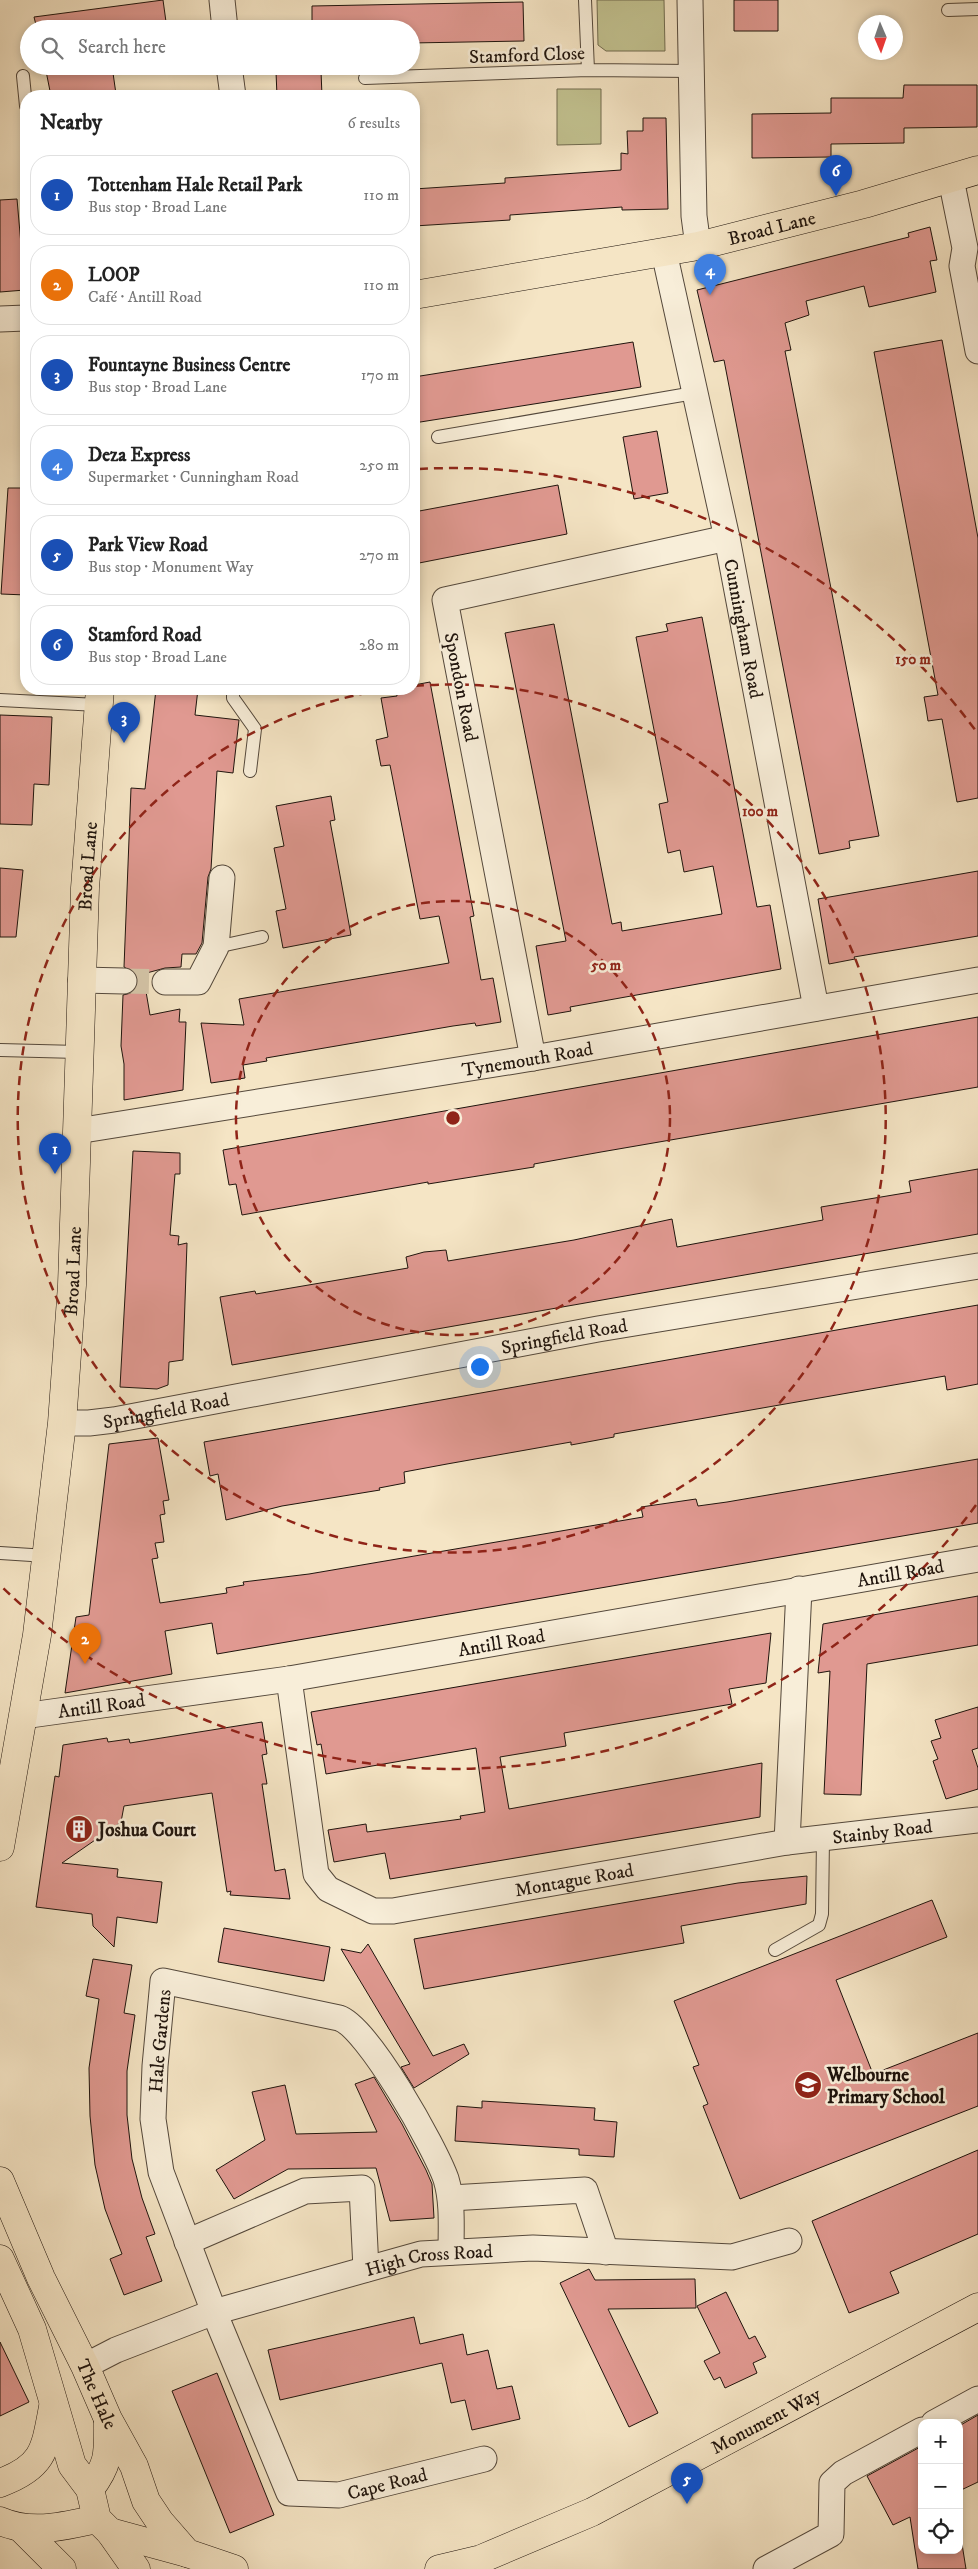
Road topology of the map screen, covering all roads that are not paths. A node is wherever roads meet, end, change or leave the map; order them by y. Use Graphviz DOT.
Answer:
graph roads {
  1 [pos="222,0"];
  2 [pos="585,0"];
  3 [pos="690,0"];
  4 [pos="978,8"];
  5 [pos="948,10"];
  6 [pos="224,20"];
  7 [pos="588,70"];
  8 [pos="691,71"];
  9 [pos="231,75"];
  10 [pos="23,76"];
  11 [pos="365,78"];
  12 [pos="24,90"];
  13 [pos="232,90"];
  14 [pos="978,170"];
  15 [pos="951,179"];
  16 [pos="698,246"];
  17 [pos="664,252"];
  18 [pos="420,294"];
  19 [pos="20,318"];
  20 [pos="0,319"];
  21 [pos="975,323"];
  22 [pos="978,351"];
  23 [pos="694,393"];
  24 [pos="438,437"];
  25 [pos="727,538"];
  26 [pos="233,695"];
  27 [pos="99,697"];
  28 [pos="0,700"];
  29 [pos="250,771"];
  30 [pos="222,878"];
  31 [pos="262,937"];
  32 [pos="216,946"];
  33 [pos="81,980"];
  34 [pos="978,980"];
  35 [pos="124,981"];
  36 [pos="165,982"];
  37 [pos="816,1008"];
  38 [pos="0,1050"];
  39 [pos="78,1052"];
  40 [pos="533,1058"];
  41 [pos="77,1131"];
  42 [pos="978,1266"];
  43 [pos="62,1423"];
  44 [pos="0,1553"];
  45 [pos="47,1556"];
  46 [pos="978,1559"];
  47 [pos="799,1589"];
  48 [pos="289,1679"];
  49 [pos="23,1716"];
  50 [pos="978,1820"];
  51 [pos="823,1838"];
  52 [pos="787,1842"];
  53 [pos="0,1848"];
  54 [pos="775,1950"];
  55 [pos="0,2181"];
  56 [pos="450,2198"];
  57 [pos="789,2241"];
  58 [pos="187,2242"];
  59 [pos="451,2252"];
  60 [pos="606,2252"];
  61 [pos="0,2259"];
  62 [pos="366,2269"];
  63 [pos="978,2307"];
  64 [pos="214,2312"];
  65 [pos="85,2366"];
  66 [pos="54,2399"];
  67 [pos="978,2399"];
  68 [pos="108,2419"];
  69 [pos="941,2419"];
  70 [pos="918,2432"];
  71 [pos="484,2459"];
  72 [pos="0,2483"];
  73 [pos="90,2489"];
  74 [pos="289,2493"];
  75 [pos="11,2525"];
  76 [pos="103,2526"];
  77 [pos="187,2553"];
  78 [pos="62,2569"];
  79 [pos="136,2569"];
  80 [pos="234,2569"];
  81 [pos="439,2569"];
  82 [pos="766,2569"];
  1 -- 6 [label="street"];
  2 -- 7 [label="lane"];
  3 -- 8 [label="street"];
  4 -- 5 [label="lane"];
  7 -- 8 [label="lane, Stamford Close"];
  7 -- 11 [label="lane, Stamford Close"];
  8 -- 16 [label="street"];
  9 -- 13 [label="street"];
  10 -- 12 [label="lane"];
  14 -- 15 [label="main road, Broad Lane"];
  15 -- 16 [label="main road, Broad Lane"];
  15 -- 21 [label="street"];
  16 -- 17 [label="main road, Broad Lane"];
  17 -- 18 [label="main road, Broad Lane"];
  17 -- 23 [label="street, Cunningham Road"];
  19 -- 20 [label="street"];
  21 -- 22 [label="street"];
  23 -- 24 [label="lane"];
  23 -- 25 [label="street, Cunningham Road"];
  25 -- 37 [label="street, Cunningham Road"];
  25 -- 40 [label="street, Spondon Road"];
  26 -- 29 [label="lane"];
  27 -- 28 [label="lane"];
  27 -- 33 [label="main road, Broad Lane"];
  30 -- 32 [label="street"];
  31 -- 32 [label="lane"];
  32 -- 36 [label="street"];
  33 -- 35 [label="street"];
  33 -- 39 [label="main road, Broad Lane"];
  34 -- 37 [label="street, Tynemouth Road"];
  37 -- 40 [label="street, Tynemouth Road"];
  38 -- 39 [label="lane"];
  39 -- 41 [label="main road, Broad Lane"];
  40 -- 41 [label="street, Tynemouth Road"];
  41 -- 43 [label="main road, Broad Lane"];
  42 -- 43 [label="street, Springfield Road"];
  43 -- 45 [label="main road, Broad Lane"];
  44 -- 45 [label="lane"];
  45 -- 49 [label="main road, Broad Lane"];
  46 -- 47 [label="street, Antill Road"];
  47 -- 48 [label="street, Antill Road"];
  47 -- 52 [label="street"];
  48 -- 49 [label="street, Antill Road"];
  48 -- 52 [label="street, Montague Road"];
  49 -- 53 [label="main road, Broad Lane"];
  50 -- 51 [label="street, Stainby Road"];
  51 -- 52 [label="street, Stainby Road"];
  51 -- 54 [label="lane"];
  55 -- 65 [label="main road, The Hale"];
  56 -- 58 [label="street, Hale Gardens"];
  56 -- 59 [label="street, Hale Gardens"];
  56 -- 60 [label="street"];
  57 -- 60 [label="street, High Cross Road"];
  58 -- 62 [label="street"];
  58 -- 64 [label="street, Hale Gardens"];
  59 -- 60 [label="street, High Cross Road"];
  59 -- 62 [label="street, High Cross Road"];
  61 -- 66 [label="main road, The Hale"];
  62 -- 64 [label="street, High Cross Road"];
  63 -- 81 [label="main road, Monument Way"];
  64 -- 65 [label="street, High Cross Road"];
  64 -- 74 [label="street, Hale Gardens"];
  65 -- 68 [label="main road, The Hale"];
  66 -- 72 [label="main road"];
  66 -- 73 [label="main road, The Hale"];
  67 -- 69 [label="street"];
  68 -- 73 [label="main road"];
  68 -- 77 [label="main road, The Hale"];
  70 -- 82 [label="street"];
  71 -- 74 [label="street, Cape Road"];
  73 -- 76 [label="main road, The Hale"];
  75 -- 76 [label="main road"];
  75 -- 78 [label="main road"];
  76 -- 77 [label="main road"];
  76 -- 79 [label="main road, The Hale"];
  77 -- 80 [label="main road"];
}
